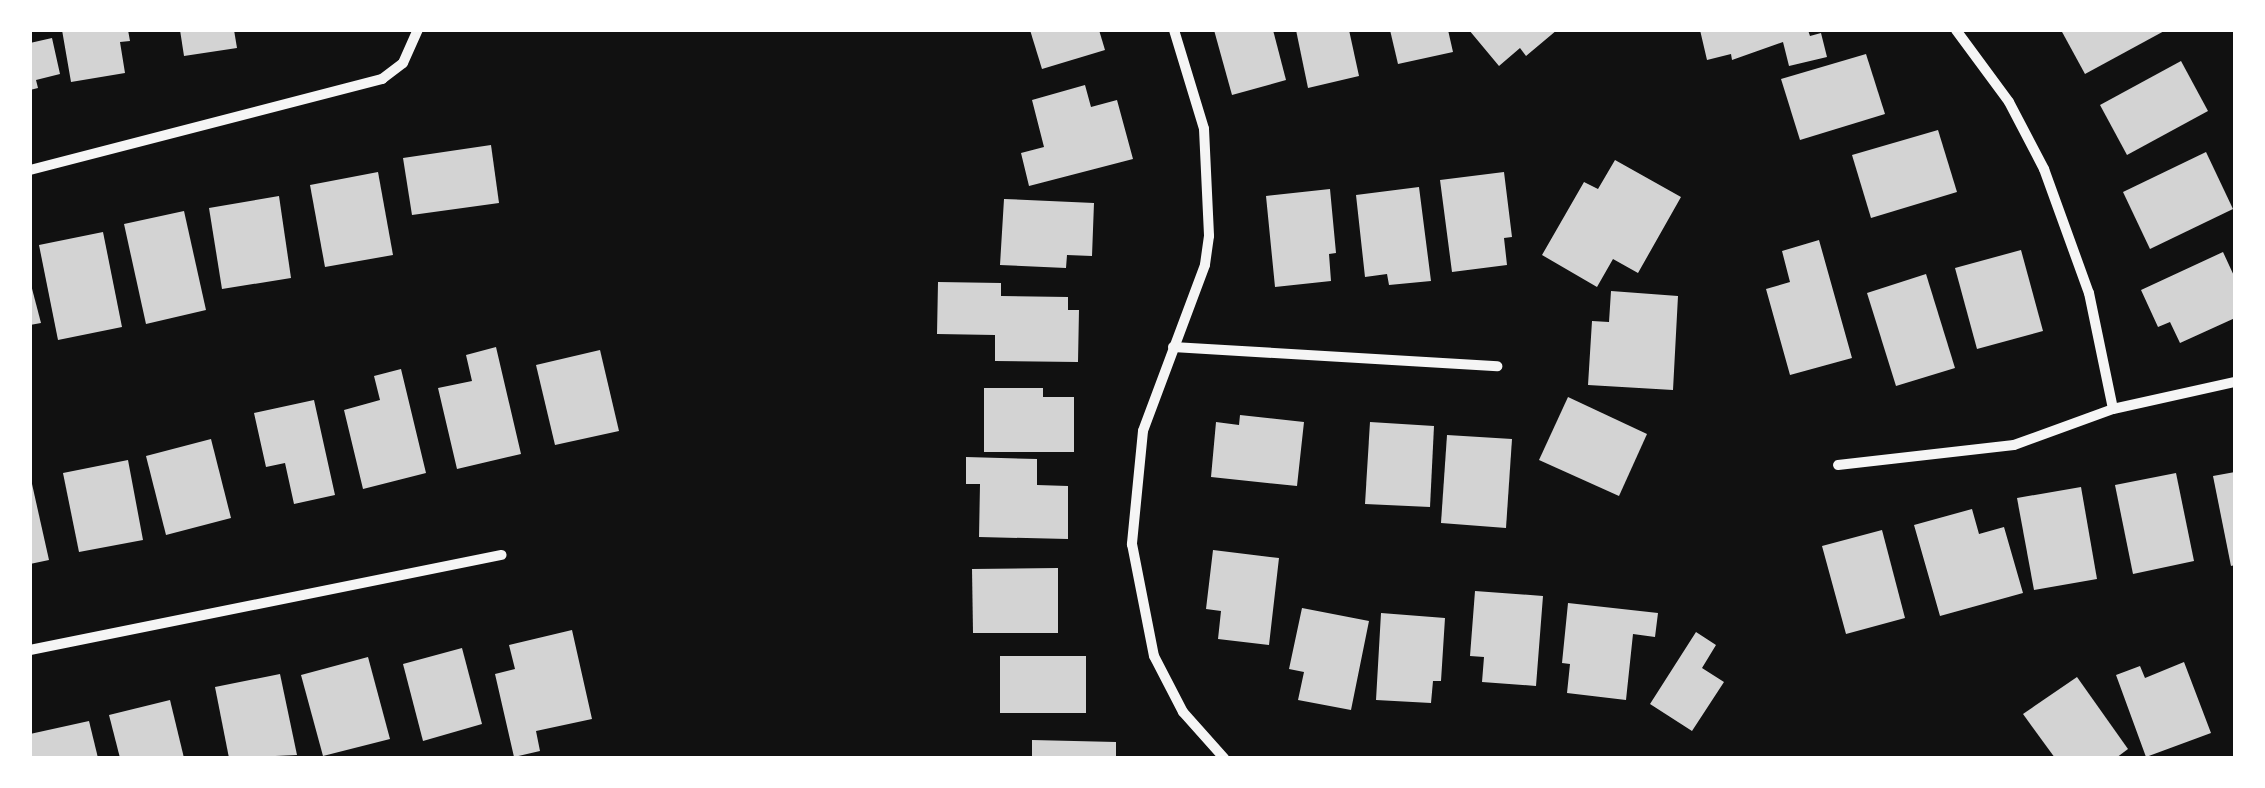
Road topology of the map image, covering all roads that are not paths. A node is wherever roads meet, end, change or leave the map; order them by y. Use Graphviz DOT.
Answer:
graph roads {
  1 [pos="418,30"];
  2 [pos="1174,30"];
  3 [pos="1956,30"];
  4 [pos="30,170"];
  5 [pos="1172,346"];
  6 [pos="1497,366"];
  7 [pos="2235,382"];
  8 [pos="2113,409"];
  9 [pos="1838,465"];
  10 [pos="502,555"];
  11 [pos="30,650"];
  12 [pos="1224,758"];
  1 -- 4 [label="street"];
  2 -- 5 [label="street"];
  3 -- 8 [label="street"];
  5 -- 6 [label="street"];
  5 -- 12 [label="street"];
  7 -- 8 [label="street"];
  8 -- 9 [label="street"];
  10 -- 11 [label="street"];
}
